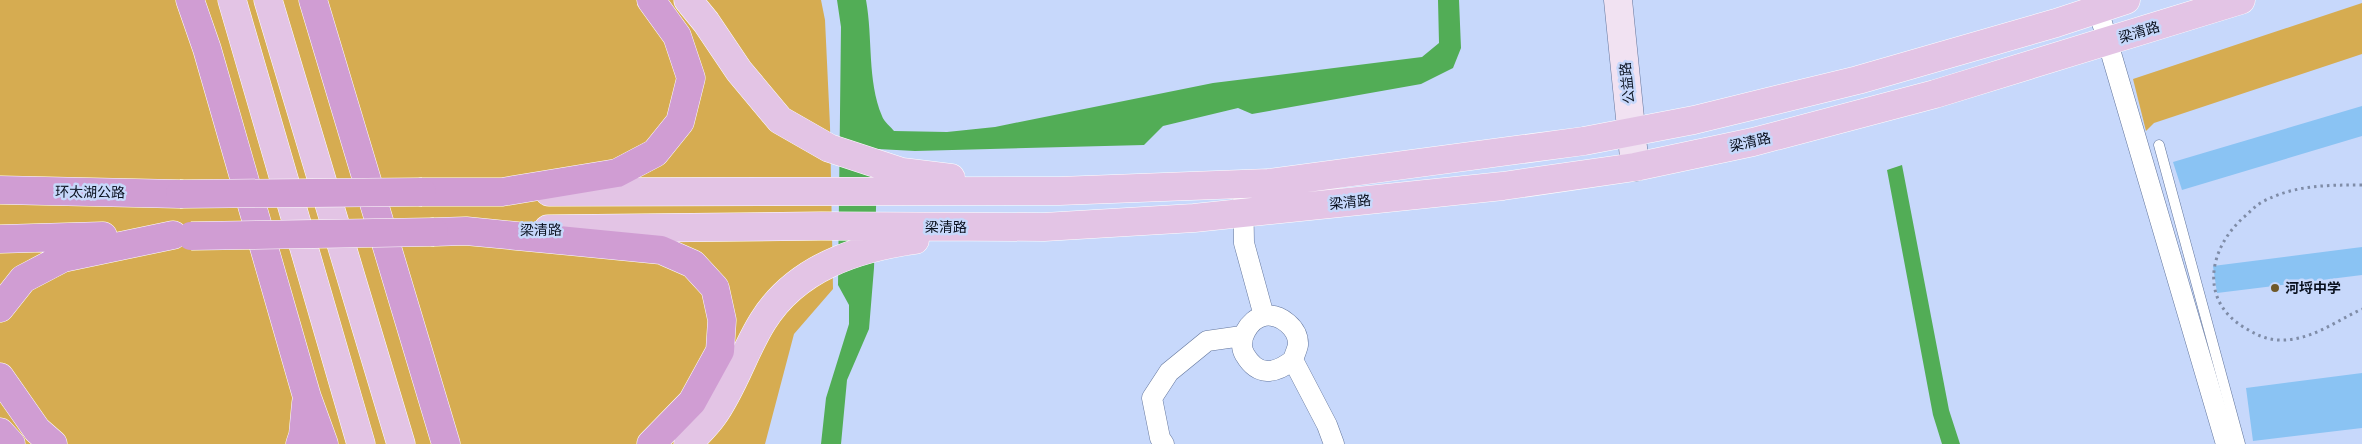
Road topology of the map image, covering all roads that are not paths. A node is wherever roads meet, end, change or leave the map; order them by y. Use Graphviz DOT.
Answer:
graph roads {
  1 [pos="190,0"];
  2 [pos="232,0"];
  3 [pos="268,0"];
  4 [pos="313,0"];
  5 [pos="324,0"];
  6 [pos="651,0"];
  7 [pos="688,0"];
  8 [pos="1618,0"];
  9 [pos="2126,0"];
  10 [pos="2241,0"];
  11 [pos="2098,9"];
  12 [pos="2108,42"];
  13 [pos="333,68"];
  14 [pos="1632,132"];
  15 [pos="2159,144"];
  16 [pos="1635,167"];
  17 [pos="901,182"];
  18 [pos="1243,184"];
  19 [pos="0,190"];
  20 [pos="502,192"];
  21 [pos="1245,213"];
  22 [pos="1022,227"];
  23 [pos="466,231"];
  24 [pos="182,235"];
  25 [pos="0,238"];
  26 [pos="0,308"];
  27 [pos="1264,316"];
  28 [pos="1242,336"];
  29 [pos="1293,360"];
  30 [pos="0,377"];
  31 [pos="427,380"];
  32 [pos="307,397"];
  33 [pos="0,432"];
  34 [pos="11,444"];
  35 [pos="53,444"];
  36 [pos="300,444"];
  37 [pos="324,444"];
  38 [pos="361,444"];
  39 [pos="402,444"];
  40 [pos="446,444"];
  41 [pos="466,444"];
  42 [pos="651,444"];
  43 [pos="688,444"];
  44 [pos="1164,444"];
  45 [pos="1334,444"];
  46 [pos="2226,444"];
  47 [pos="2240,444"];
  1 -- 32 [label="highway"];
  2 -- 38 [label="main road"];
  3 -- 39 [label="main road"];
  4 -- 13 [label="highway"];
  5 -- 13 [label="highway"];
  6 -- 20 [label="highway"];
  7 -- 17 [label="main road"];
  8 -- 14 [label="street, 公益路"];
  9 -- 11 [label="main road"];
  10 -- 12 [label="main road, 梁清路"];
  11 -- 12 [label="street"];
  11 -- 14 [label="main road"];
  12 -- 16 [label="main road, 梁清路"];
  12 -- 46 [label="street"];
  13 -- 31 [label="highway"];
  14 -- 16 [label="street, 公益路"];
  14 -- 18 [label="main road"];
  15 -- 47 [label="lane"];
  16 -- 21 [label="main road, 梁清路"];
  17 -- 18 [label="main road"];
  17 -- 20 [label="main road"];
  18 -- 21 [label="street"];
  19 -- 20 [label="highway, 环太湖公路, bridge"];
  21 -- 22 [label="main road, 梁清路"];
  21 -- 27 [label="street"];
  22 -- 23 [label="main road, 梁清路"];
  22 -- 43 [label="main road"];
  23 -- 24 [label="highway, 梁清路, bridge"];
  23 -- 42 [label="highway"];
  24 -- 25 [label="highway"];
  24 -- 26 [label="highway"];
  27 -- 28 [label="street"];
  27 -- 29 [label="street"];
  28 -- 29 [label="street"];
  28 -- 44 [label="street"];
  29 -- 45 [label="street"];
  30 -- 35 [label="highway"];
  31 -- 40 [label="highway"];
  31 -- 41 [label="highway"];
  32 -- 36 [label="highway"];
  32 -- 37 [label="highway"];
  33 -- 34 [label="highway"];
}
